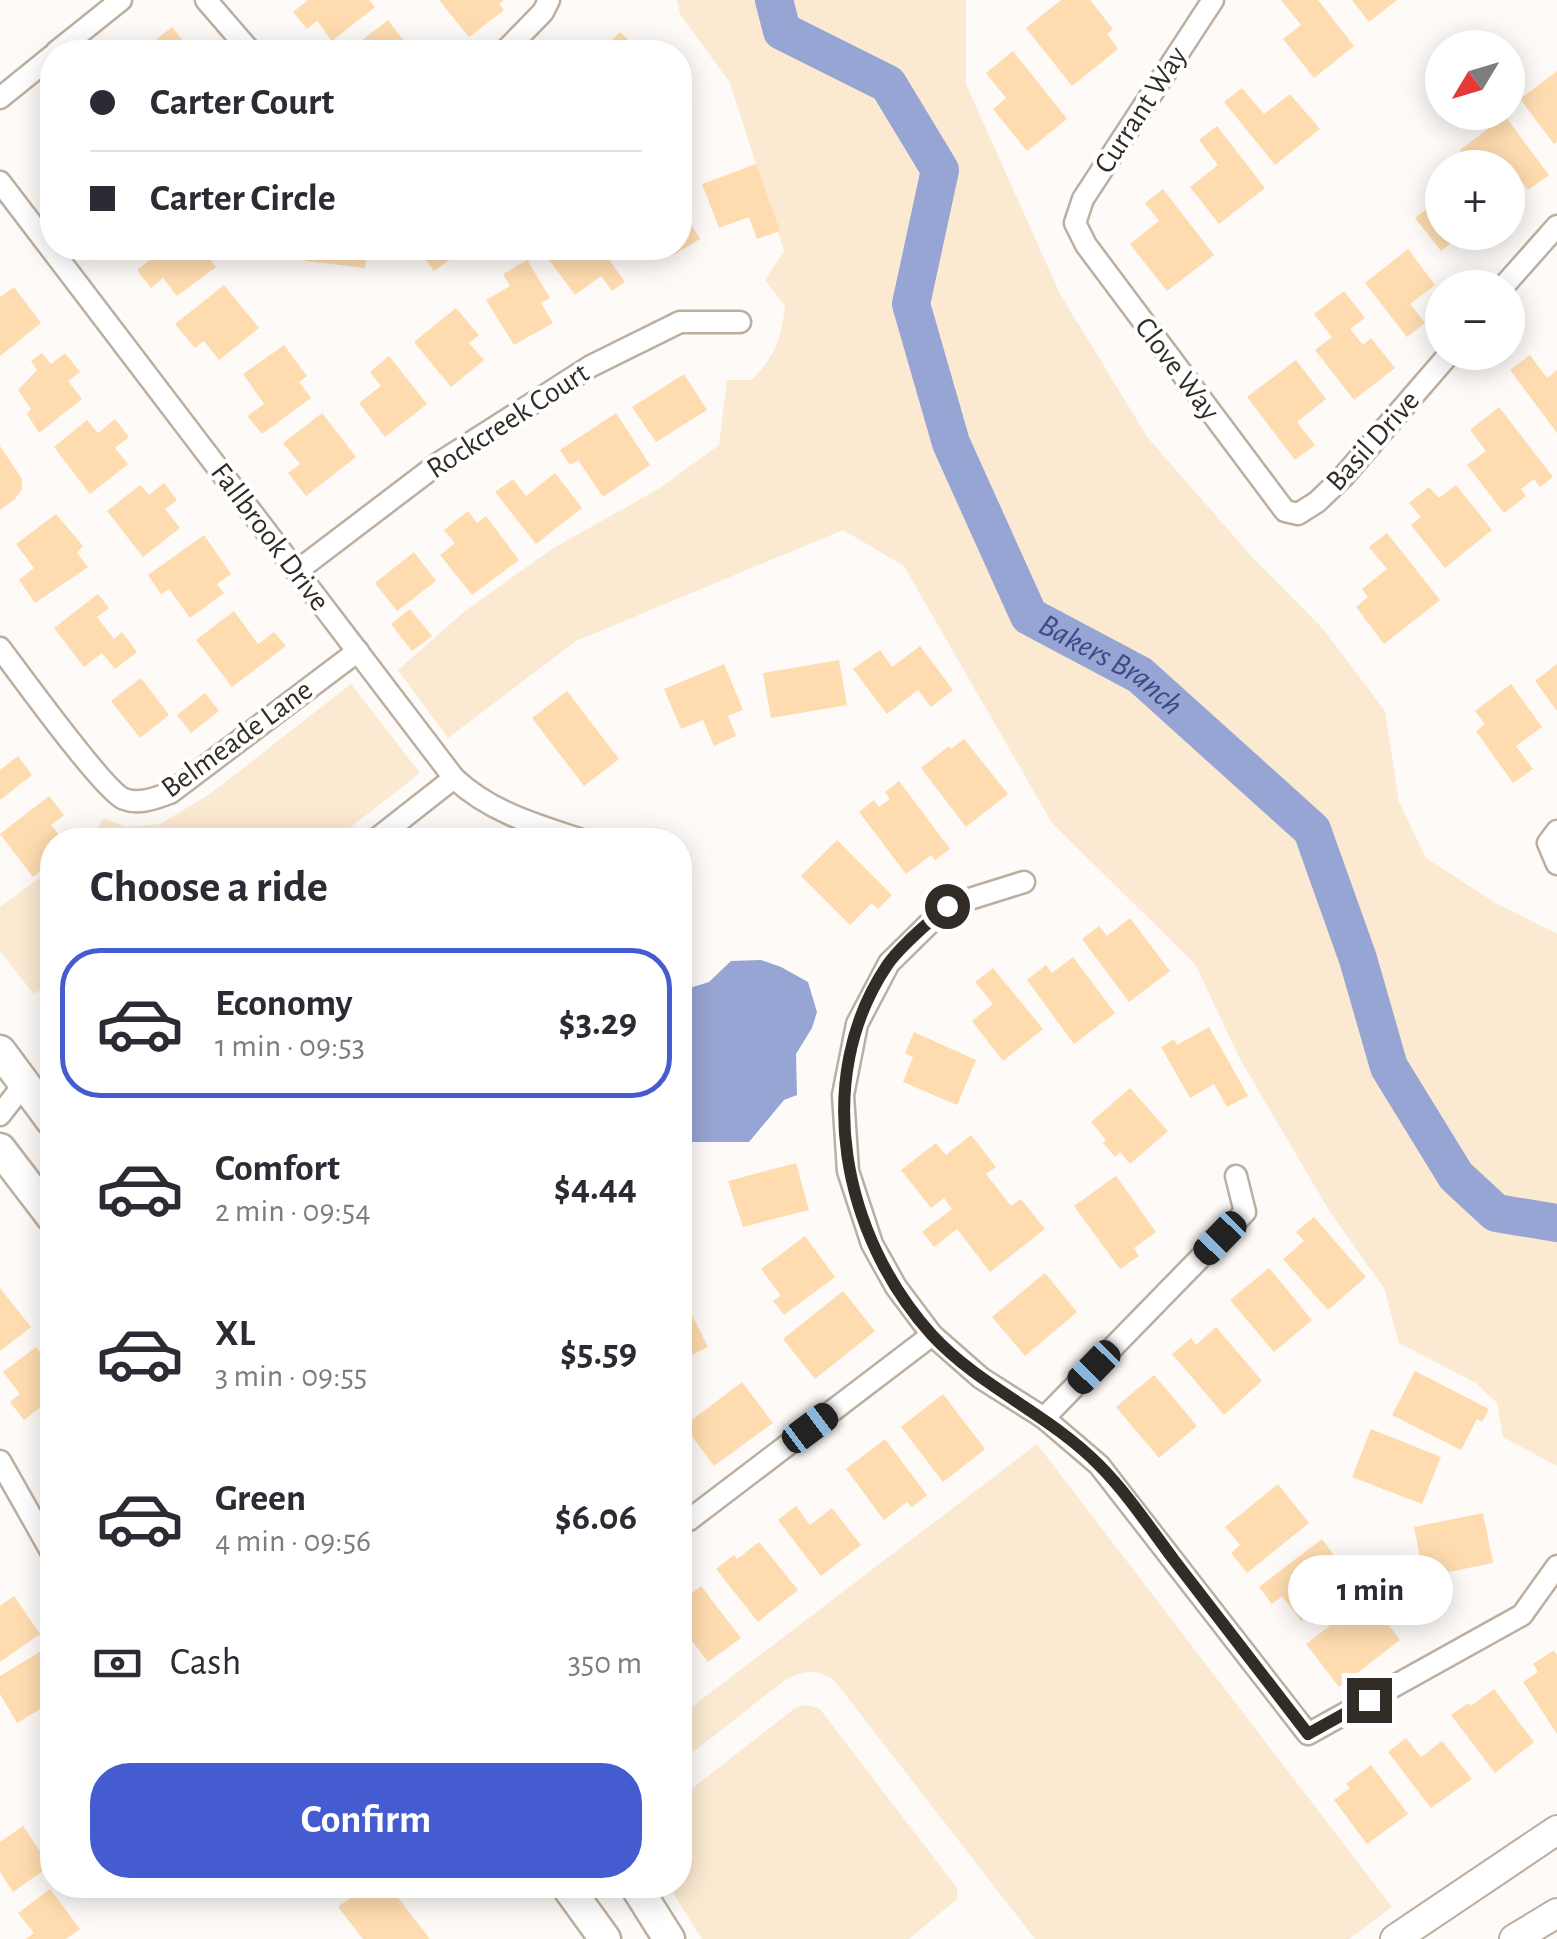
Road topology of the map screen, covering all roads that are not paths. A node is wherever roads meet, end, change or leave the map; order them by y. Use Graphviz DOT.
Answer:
graph roads {
  1 [pos="121,0"];
  2 [pos="206,0"];
  3 [pos="549,0"];
  4 [pos="1213,0"];
  5 [pos="71,40"];
  6 [pos="241,40"];
  7 [pos="516,40"];
  8 [pos="40,65"];
  9 [pos="0,98"];
  10 [pos="0,182"];
  11 [pos="1075,222"];
  12 [pos="1557,226"];
  13 [pos="40,235"];
  14 [pos="59,260"];
  15 [pos="1518,270"];
  16 [pos="740,322"];
  17 [pos="1436,370"];
  18 [pos="1285,512"];
  19 [pos="297,572"];
  20 [pos="0,648"];
  21 [pos="358,651"];
  22 [pos="454,778"];
  23 [pos="390,828"];
  24 [pos="545,828"];
  25 [pos="1553,837"];
  26 [pos="1557,864"];
  27 [pos="1024,882"];
  28 [pos="0,1051"];
  29 [pos="12,1088"];
  30 [pos="40,1110"];
  31 [pos="0,1114"];
  32 [pos="0,1149"];
  33 [pos="1236,1176"];
  34 [pos="40,1201"];
  35 [pos="932,1335"];
  36 [pos="1044,1418"];
  37 [pos="0,1461"];
  38 [pos="692,1518"];
  39 [pos="40,1533"];
  40 [pos="1557,1566"];
  41 [pos="1557,1830"];
  42 [pos="576,1898"];
  43 [pos="642,1898"];
  44 [pos="1557,1913"];
  45 [pos="606,1939"];
  46 [pos="669,1939"];
  47 [pos="1394,1939"];
  48 [pos="1514,1939"];
  1 -- 5 [label="street"];
  2 -- 6 [label="street"];
  3 -- 7 [label="street"];
  4 -- 11 [label="street, Currant Way"];
  8 -- 9 [label="street"];
  10 -- 13 [label="street, Fallbrook Drive"];
  11 -- 18 [label="street, Clove Way"];
  12 -- 15 [label="street"];
  14 -- 19 [label="street, Fallbrook Drive"];
  16 -- 19 [label="street, Rockcreek Court"];
  17 -- 18 [label="street, Basil Drive"];
  19 -- 21 [label="street, Fallbrook Drive"];
  20 -- 21 [label="street, Belmeade Lane"];
  21 -- 22 [label="street, Fallbrook Drive"];
  22 -- 23 [label="street"];
  22 -- 24 [label="street, Fallbrook Drive"];
  25 -- 26 [label="street"];
  27 -- 35 [label="street"];
  28 -- 29 [label="main road"];
  29 -- 30 [label="main road"];
  29 -- 31 [label="street"];
  32 -- 34 [label="main road"];
  33 -- 36 [label="street"];
  35 -- 36 [label="street"];
  35 -- 38 [label="street"];
  36 -- 40 [label="street"];
  37 -- 39 [label="street"];
  41 -- 47 [label="main road"];
  42 -- 45 [label="main road"];
  43 -- 46 [label="main road"];
  44 -- 48 [label="main road"];
}
